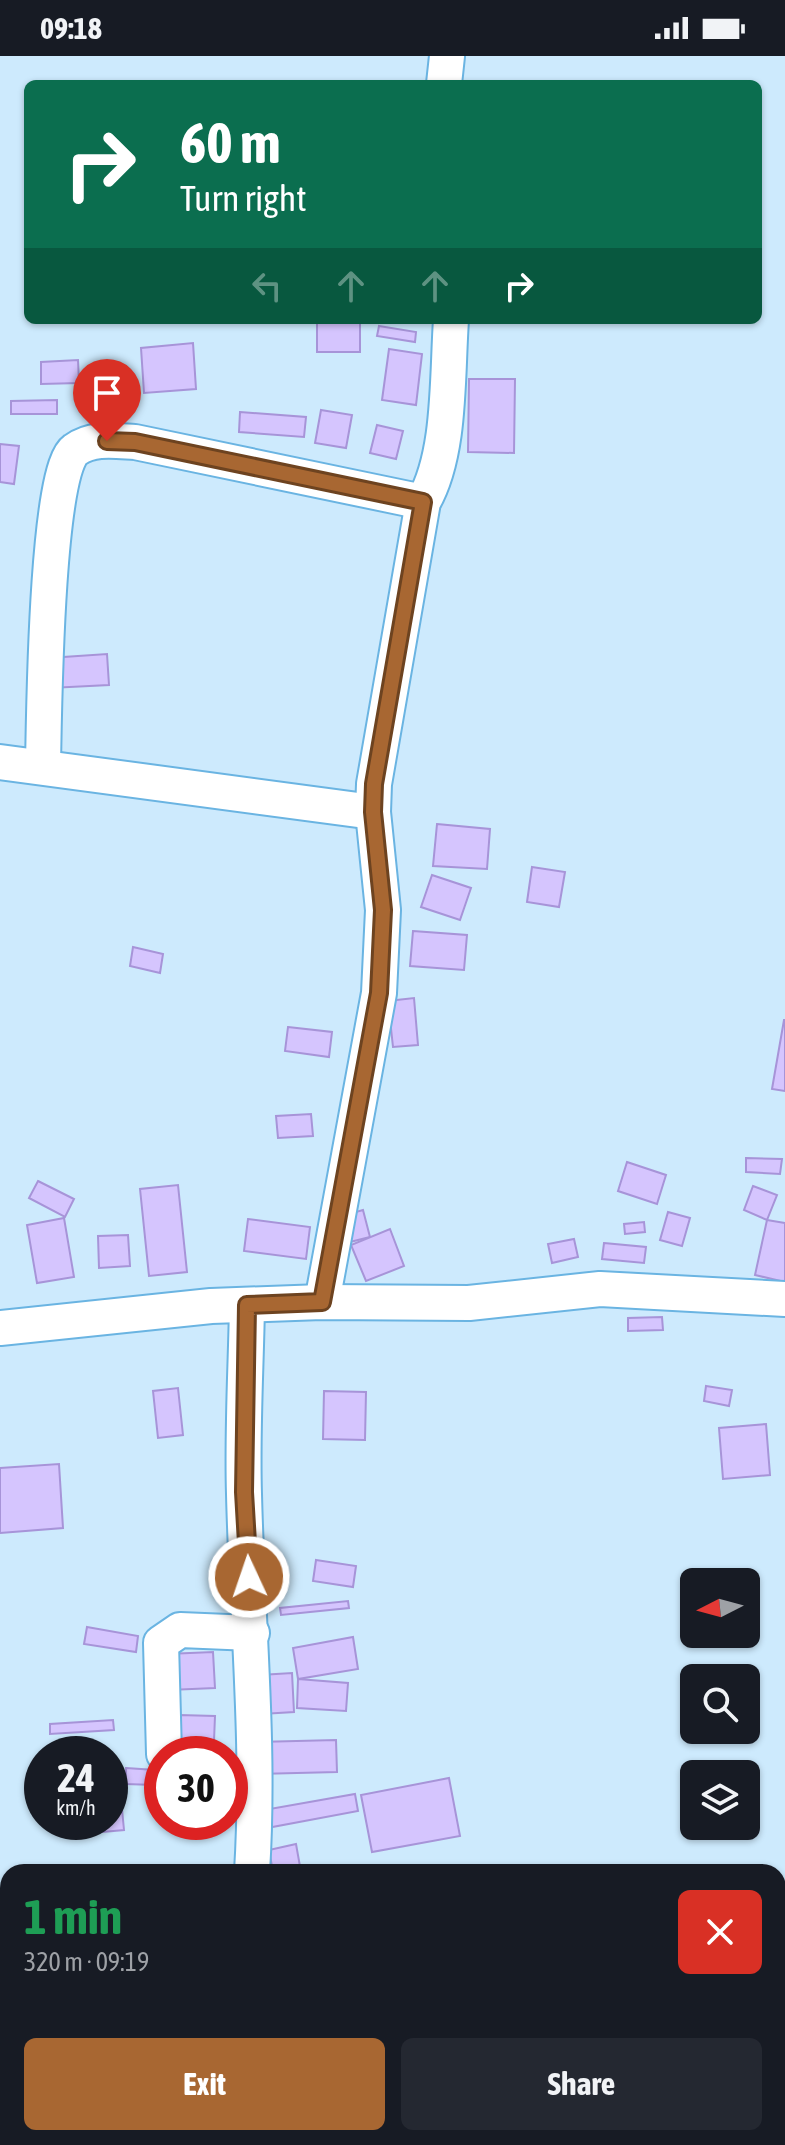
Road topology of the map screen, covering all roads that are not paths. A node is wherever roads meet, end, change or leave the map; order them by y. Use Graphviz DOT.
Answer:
graph roads {
  1 [pos="447,56"];
  2 [pos="444,80"];
  3 [pos="451,324"];
  4 [pos="423,502"];
  5 [pos="0,762"];
  6 [pos="43,765"];
  7 [pos="373,812"];
  8 [pos="785,1299"];
  9 [pos="322,1302"];
  10 [pos="247,1305"];
  11 [pos="0,1328"];
  12 [pos="252,1633"];
  13 [pos="164,1736"];
  14 [pos="247,1736"];
  15 [pos="247,1840"];
  16 [pos="251,1864"];
  1 -- 2 [label="street"];
  3 -- 4 [label="street"];
  4 -- 6 [label="street"];
  4 -- 7 [label="street"];
  5 -- 6 [label="street"];
  6 -- 7 [label="street"];
  7 -- 9 [label="street"];
  8 -- 9 [label="street"];
  9 -- 10 [label="street"];
  10 -- 11 [label="street"];
  10 -- 12 [label="street"];
  12 -- 13 [label="street"];
  12 -- 14 [label="street"];
  15 -- 16 [label="street"];
}
